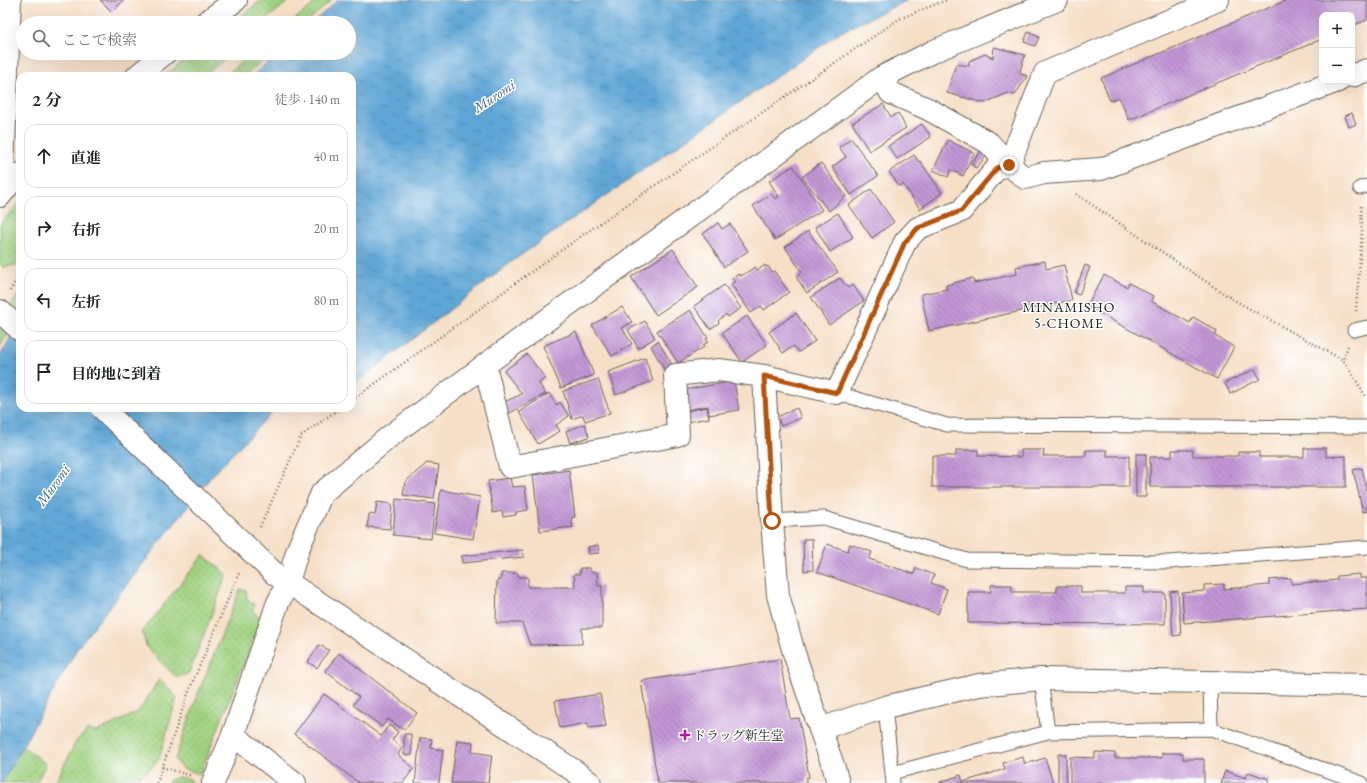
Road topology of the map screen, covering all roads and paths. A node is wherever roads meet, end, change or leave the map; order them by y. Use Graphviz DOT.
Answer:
graph roads {
  1 [pos="236,0"];
  2 [pos="946,0"];
  3 [pos="1057,0"];
  4 [pos="1218,0"];
  5 [pos="14,1"];
  6 [pos="214,16"];
  7 [pos="4,37"];
  8 [pos="157,60"];
  9 [pos="1367,70"];
  10 [pos="142,72"];
  11 [pos="1355,75"];
  12 [pos="882,78"];
  13 [pos="1330,84"];
  14 [pos="1009,165"];
  15 [pos="1044,173"];
  16 [pos="11,184"];
  17 [pos="1363,187"];
  18 [pos="0,310"];
  19 [pos="16,326"];
  20 [pos="1361,328"];
  21 [pos="1343,360"];
  22 [pos="485,365"];
  23 [pos="764,376"];
  24 [pos="837,393"];
  25 [pos="356,397"];
  26 [pos="1367,398"];
  27 [pos="106,412"];
  28 [pos="334,412"];
  29 [pos="1367,427"];
  30 [pos="772,521"];
  31 [pos="259,528"];
  32 [pos="1367,547"];
  33 [pos="240,570"];
  34 [pos="281,578"];
  35 [pos="1041,679"];
  36 [pos="1210,682"];
  37 [pos="1367,685"];
  38 [pos="885,707"];
  39 [pos="820,729"];
  40 [pos="1211,729"];
  41 [pos="1048,732"];
  42 [pos="233,735"];
  43 [pos="162,767"];
  44 [pos="893,778"];
  45 [pos="156,783"];
  46 [pos="213,783"];
  47 [pos="295,783"];
  48 [pos="590,783"];
  49 [pos="838,783"];
  50 [pos="1362,783"];
  1 -- 6 [label="street"];
  2 -- 25 [label="path"];
  3 -- 12 [label="street"];
  4 -- 14 [label="street"];
  5 -- 7 [label="street"];
  7 -- 16 [label="street"];
  8 -- 10 [label="street"];
  9 -- 11 [label="street"];
  12 -- 14 [label="street"];
  12 -- 22 [label="street"];
  13 -- 15 [label="street"];
  14 -- 15 [label="street"];
  14 -- 24 [label="street"];
  15 -- 21 [label="path"];
  17 -- 20 [label="path"];
  18 -- 19 [label="street"];
  20 -- 21 [label="path"];
  21 -- 26 [label="path"];
  22 -- 23 [label="street"];
  22 -- 34 [label="street"];
  23 -- 24 [label="street"];
  23 -- 30 [label="street"];
  24 -- 29 [label="lane"];
  27 -- 34 [label="street, bridge"];
  28 -- 31 [label="path"];
  30 -- 32 [label="lane"];
  30 -- 39 [label="street"];
  33 -- 43 [label="path"];
  34 -- 42 [label="street"];
  34 -- 48 [label="street"];
  35 -- 36 [label="street"];
  35 -- 38 [label="street"];
  35 -- 41 [label="lane"];
  36 -- 37 [label="street"];
  36 -- 40 [label="lane"];
  38 -- 39 [label="street"];
  38 -- 44 [label="lane"];
  39 -- 49 [label="street"];
  40 -- 41 [label="lane"];
  40 -- 50 [label="lane"];
  41 -- 44 [label="lane"];
  42 -- 46 [label="street"];
  42 -- 47 [label="street"];
  43 -- 45 [label="path"];
  43 -- 46 [label="path"];
}
